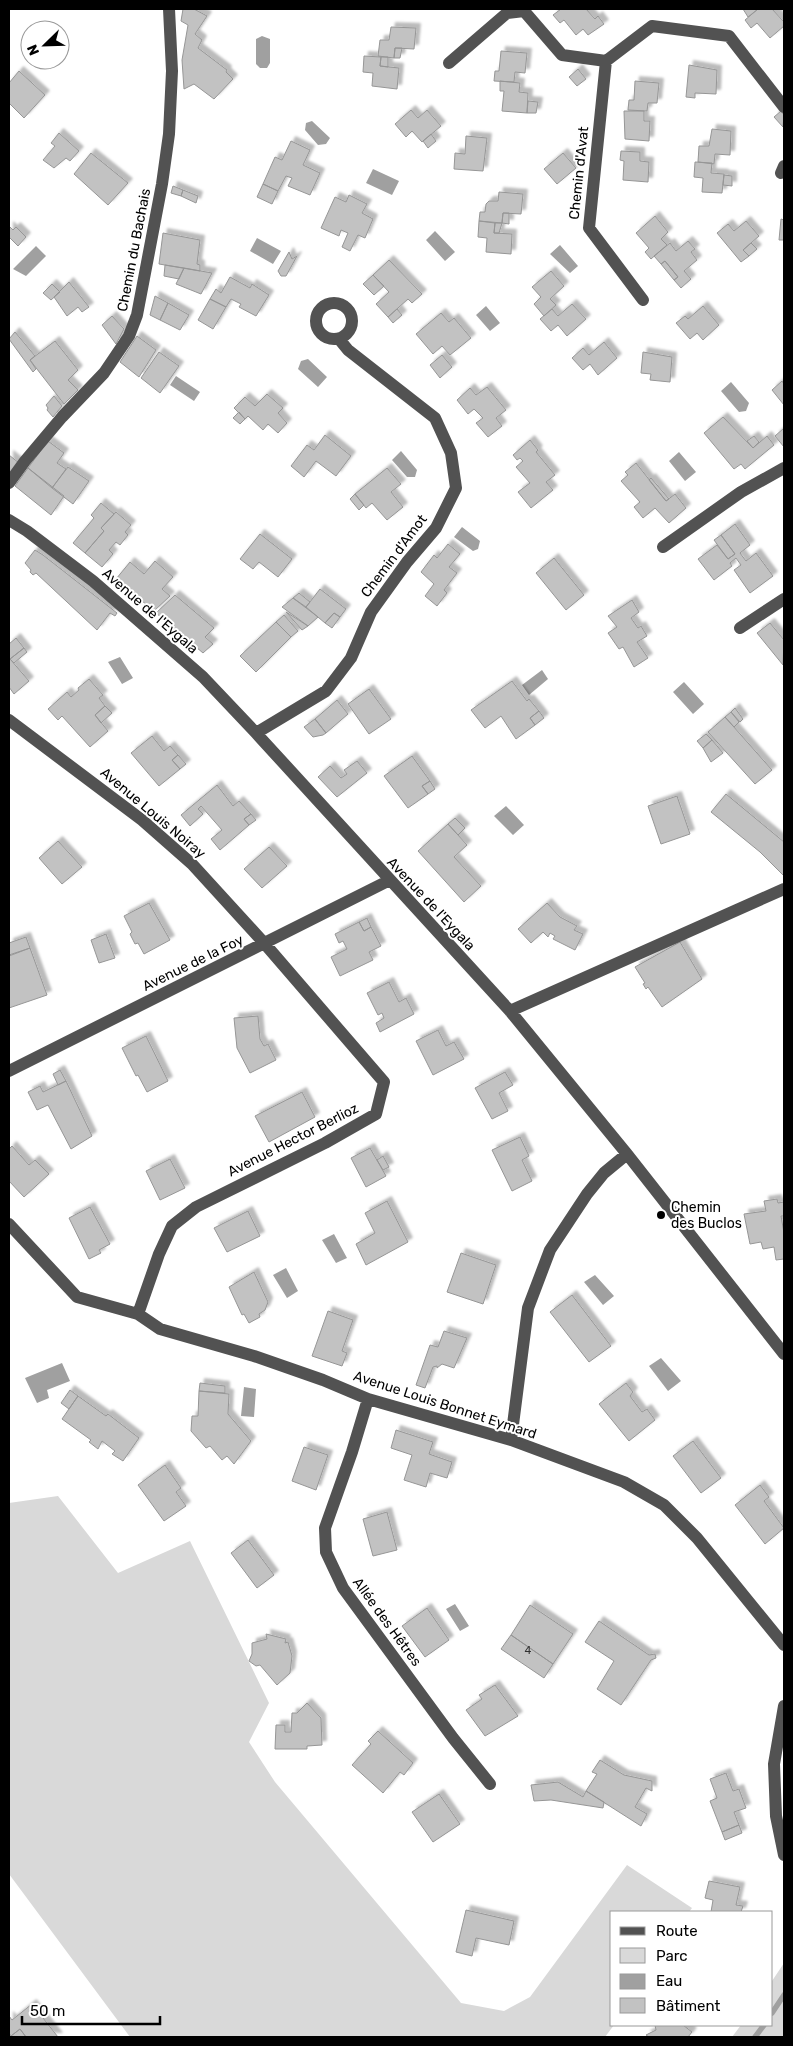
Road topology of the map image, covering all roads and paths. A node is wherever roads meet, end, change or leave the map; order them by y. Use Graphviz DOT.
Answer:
graph roads {
  1 [pos="169,9"];
  2 [pos="606,61"];
  3 [pos="449,63"];
  4 [pos="784,107"];
  5 [pos="643,300"];
  6 [pos="338,339"];
  7 [pos="784,468"];
  8 [pos="9,484"];
  9 [pos="9,520"];
  10 [pos="663,547"];
  11 [pos="784,599"];
  12 [pos="740,628"];
  13 [pos="9,720"];
  14 [pos="256,733"];
  15 [pos="390,880"];
  16 [pos="784,889"];
  17 [pos="265,944"];
  18 [pos="510,1012"];
  19 [pos="9,1071"];
  20 [pos="627,1154"];
  21 [pos="9,1224"];
  22 [pos="138,1314"];
  23 [pos="784,1354"];
  24 [pos="368,1399"];
  25 [pos="511,1440"];
  26 [pos="784,1645"];
  27 [pos="784,1706"];
  28 [pos="490,1784"];
  29 [pos="784,1855"];
  1 -- 8 [label="street, Chemin du Bachais"];
  2 -- 3 [label="street"];
  2 -- 4 [label="street"];
  2 -- 5 [label="street, Chemin d'Avat"];
  6 -- 14 [label="street, Chemin d'Amot"];
  7 -- 10 [label="street"];
  9 -- 14 [label="street, Avenue de l'Eygala"];
  11 -- 12 [label="street"];
  13 -- 17 [label="street, Avenue Louis Noiray"];
  14 -- 15 [label="street, Avenue de l'Eygala"];
  15 -- 17 [label="street, Avenue de la Foy"];
  15 -- 18 [label="street, Avenue de l'Eygala"];
  16 -- 18 [label="street"];
  17 -- 19 [label="street, Avenue de la Foy"];
  17 -- 22 [label="street, Avenue Hector Berlioz"];
  18 -- 20 [label="street, Avenue de l'Eygala"];
  20 -- 23 [label="street, Avenue de l'Eygala"];
  20 -- 25 [label="street"];
  21 -- 22 [label="street, Avenue Louis Bonnet Eymard"];
  22 -- 24 [label="street, Avenue Louis Bonnet Eymard"];
  24 -- 25 [label="street, Avenue Louis Bonnet Eymard"];
  24 -- 28 [label="street, Allée des Hêtres"];
  25 -- 26 [label="street, Avenue Louis Bonnet Eymard"];
  27 -- 29 [label="street"];
}
